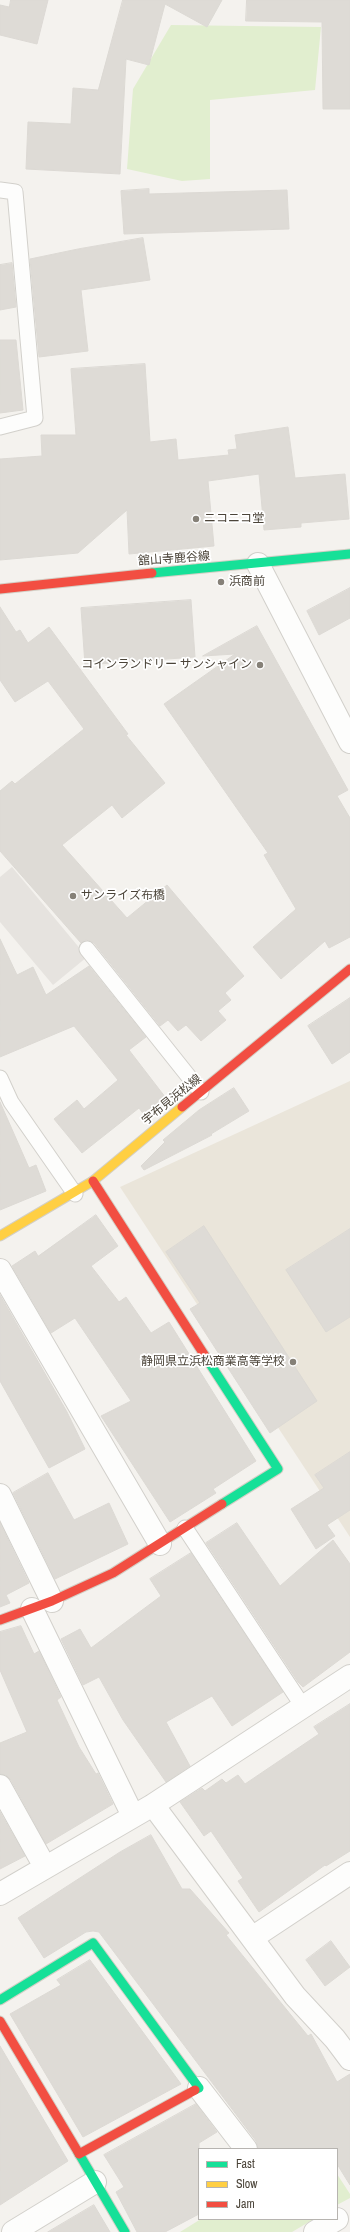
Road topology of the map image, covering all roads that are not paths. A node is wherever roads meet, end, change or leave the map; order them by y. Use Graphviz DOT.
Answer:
graph roads {
  1 [pos="0,190"];
  2 [pos="0,427"];
  3 [pos="350,554"];
  4 [pos="258,564"];
  5 [pos="0,588"];
  6 [pos="350,742"];
  7 [pos="87,949"];
  8 [pos="350,969"];
  9 [pos="0,1078"];
  10 [pos="201,1092"];
  11 [pos="6,1104"];
  12 [pos="93,1181"];
  13 [pos="75,1194"];
  14 [pos="0,1236"];
  15 [pos="0,1270"];
  16 [pos="0,1495"];
  17 [pos="185,1528"];
  18 [pos="160,1544"];
  19 [pos="52,1601"];
  20 [pos="32,1609"];
  21 [pos="0,1620"];
  22 [pos="350,1676"];
  23 [pos="304,1708"];
  24 [pos="0,1786"];
  25 [pos="153,1805"];
  26 [pos="133,1816"];
  27 [pos="45,1867"];
  28 [pos="350,1873"];
  29 [pos="0,1894"];
  30 [pos="252,1938"];
  31 [pos="0,2000"];
  32 [pos="0,2022"];
  33 [pos="342,2033"];
  34 [pos="350,2059"];
  35 [pos="199,2088"];
  36 [pos="245,2148"];
  37 [pos="79,2154"];
  38 [pos="95,2182"];
  39 [pos="350,2211"];
  40 [pos="338,2218"];
  41 [pos="335,2220"];
  42 [pos="13,2232"];
  43 [pos="125,2232"];
  44 [pos="315,2232"];
  1 -- 2 [label="lane"];
  3 -- 4 [label="street, 舘山寺鹿谷線"];
  4 -- 5 [label="street, 舘山寺鹿谷線"];
  4 -- 6 [label="street"];
  7 -- 10 [label="lane"];
  8 -- 10 [label="street, 宇布見浜松線"];
  9 -- 11 [label="lane"];
  10 -- 12 [label="street, 宇布見浜松線"];
  11 -- 13 [label="lane"];
  12 -- 13 [label="street, 宇布見浜松線"];
  12 -- 17 [label="street"];
  13 -- 14 [label="street, 宇布見浜松線"];
  15 -- 18 [label="street"];
  16 -- 19 [label="street"];
  17 -- 18 [label="street"];
  17 -- 23 [label="lane"];
  18 -- 19 [label="street"];
  19 -- 20 [label="street"];
  20 -- 21 [label="street"];
  20 -- 26 [label="street"];
  22 -- 23 [label="street"];
  23 -- 25 [label="street"];
  24 -- 27 [label="street"];
  25 -- 26 [label="street"];
  25 -- 30 [label="street"];
  26 -- 27 [label="street"];
  27 -- 29 [label="street"];
  28 -- 30 [label="street"];
  30 -- 33 [label="street"];
  31 -- 35 [label="street"];
  32 -- 37 [label="street"];
  33 -- 34 [label="street"];
  35 -- 36 [label="street"];
  35 -- 37 [label="street"];
  37 -- 38 [label="street"];
  38 -- 42 [label="street"];
  38 -- 43 [label="street"];
  39 -- 40 [label="street"];
  41 -- 44 [label="street"];
}
